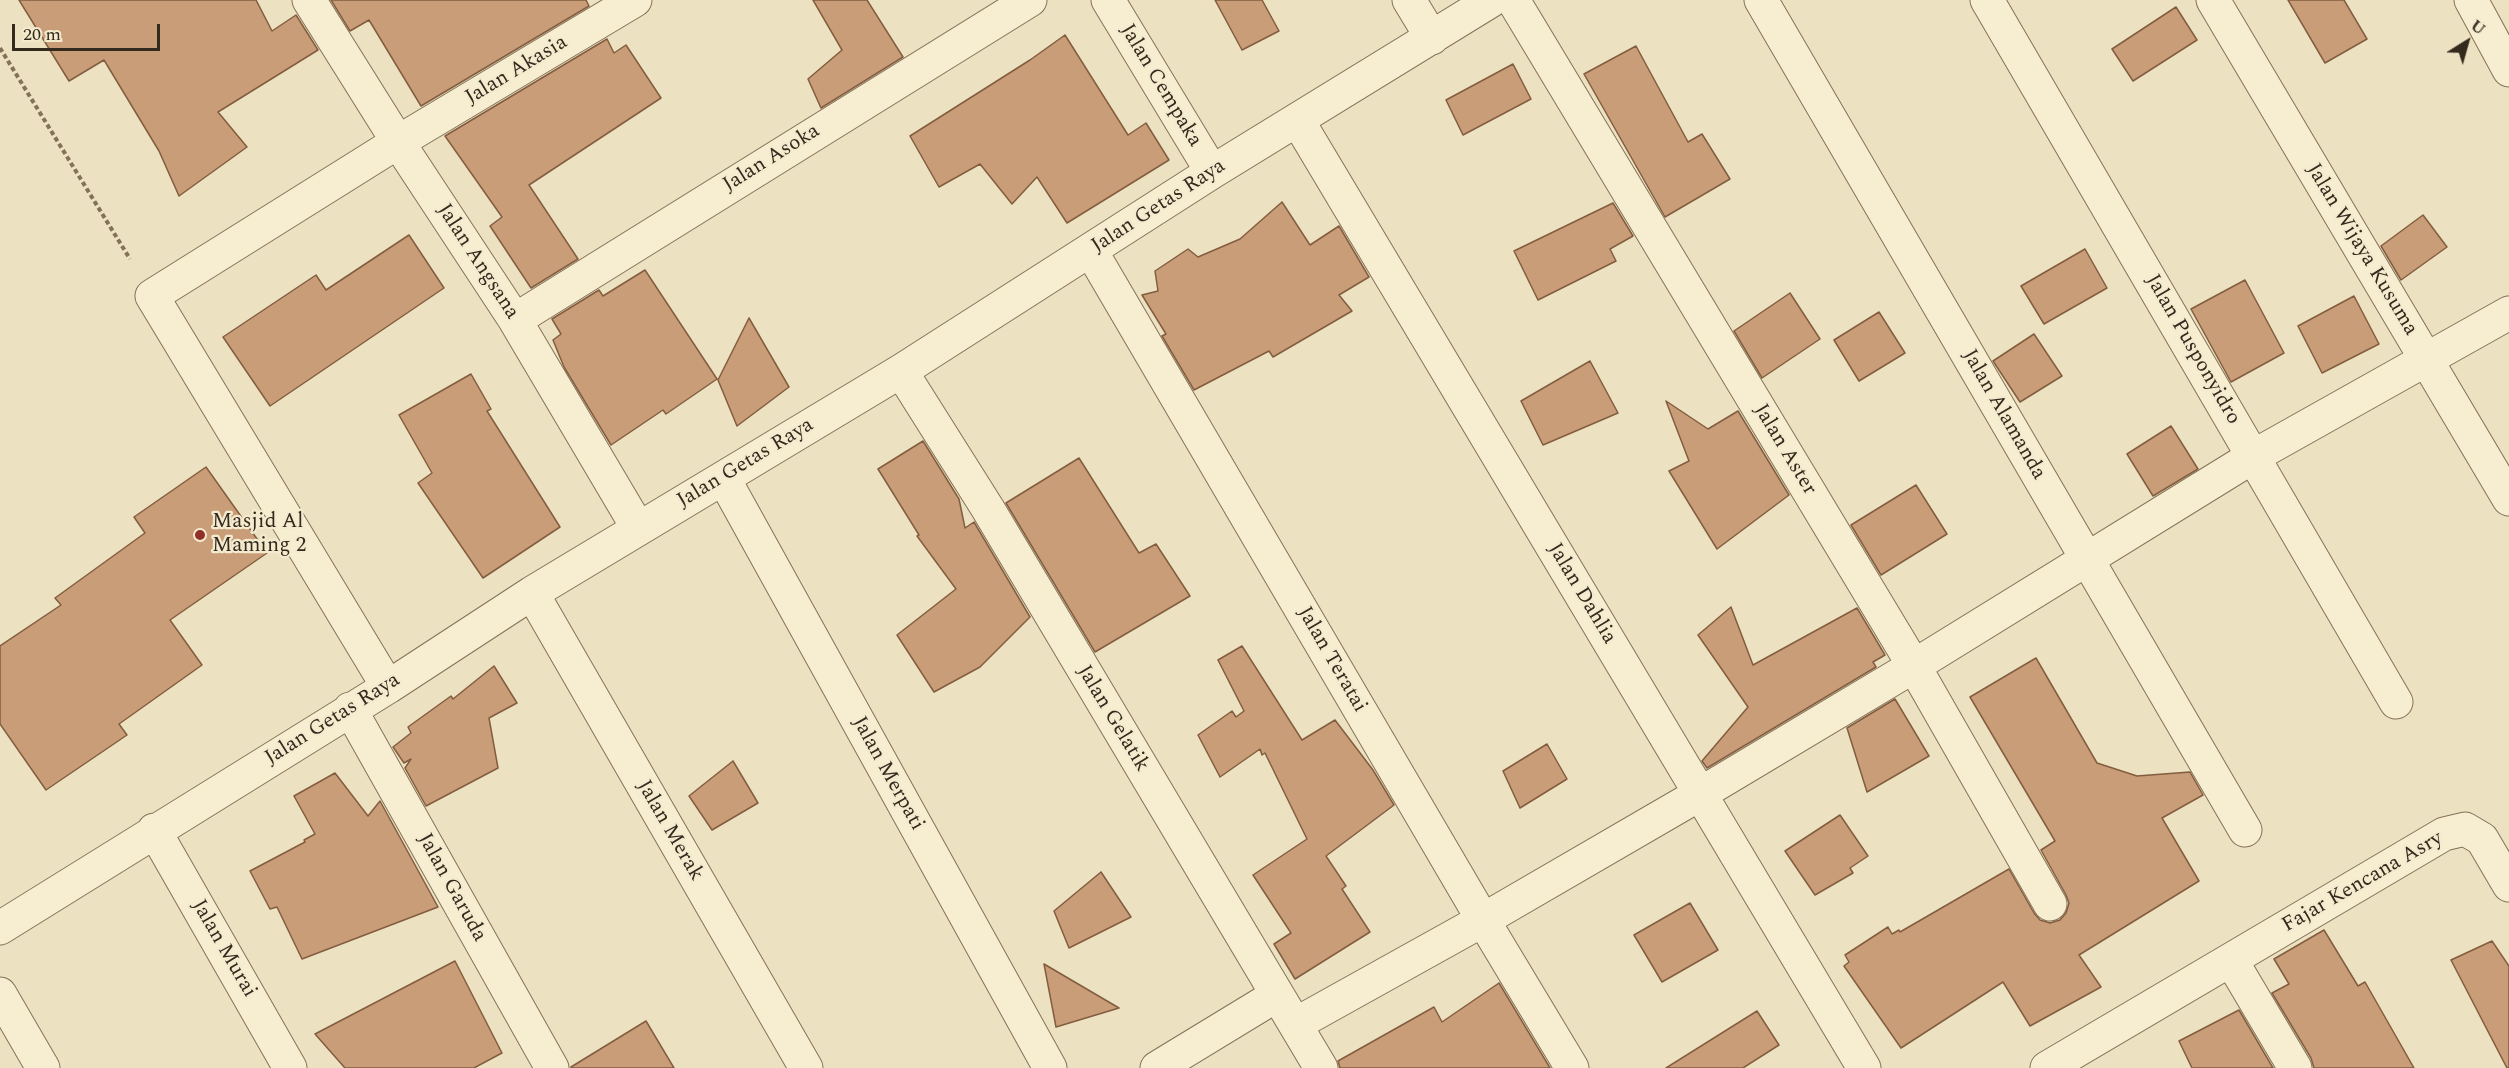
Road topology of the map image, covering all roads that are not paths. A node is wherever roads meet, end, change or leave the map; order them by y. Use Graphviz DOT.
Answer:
graph roads {
  1 [pos="309,0"];
  2 [pos="1030,0"];
  3 [pos="1108,0"];
  4 [pos="1409,0"];
  5 [pos="1492,0"];
  6 [pos="1513,0"];
  7 [pos="1761,0"];
  8 [pos="1987,0"];
  9 [pos="2213,0"];
  10 [pos="2471,0"];
  11 [pos="624,3"];
  12 [pos="1432,38"];
  13 [pos="2506,52"];
  14 [pos="1298,121"];
  15 [pos="398,142"];
  16 [pos="1212,172"];
  17 [pos="1091,251"];
  18 [pos="2509,313"];
  19 [pos="515,320"];
  20 [pos="2426,358"];
  21 [pos="901,371"];
  22 [pos="2254,456"];
  23 [pos="724,479"];
  24 [pos="2509,499"];
  25 [pos="638,528"];
  26 [pos="2086,558"];
  27 [pos="532,593"];
  28 [pos="1914,666"];
  29 [pos="388,687"];
  30 [pos="2396,702"];
  31 [pos="350,709"];
  32 [pos="1700,794"];
  33 [pos="154,830"];
  34 [pos="2245,830"];
  35 [pos="2509,885"];
  36 [pos="2050,904"];
  37 [pos="1483,920"];
  38 [pos="0,928"];
  39 [pos="2230,960"];
  40 [pos="0,994"];
  41 [pos="1277,995"];
  42 [pos="1296,1024"];
  43 [pos="43,1068"];
  44 [pos="290,1068"];
  45 [pos="552,1068"];
  46 [pos="806,1068"];
  47 [pos="1050,1068"];
  48 [pos="1157,1068"];
  49 [pos="1322,1068"];
  50 [pos="1572,1068"];
  51 [pos="1864,1068"];
  52 [pos="2047,1068"];
  53 [pos="2295,1068"];
  1 -- 15 [label="street, Jalan Angsana"];
  2 -- 19 [label="street, Jalan Asoka"];
  3 -- 16 [label="street, Jalan Cempaka"];
  4 -- 12 [label="street"];
  5 -- 12 [label="street, Jalan Getas Raya"];
  6 -- 28 [label="street, Jalan Aster"];
  7 -- 26 [label="street, Jalan Alamanda"];
  8 -- 22 [label="street, Jalan Pusponyidro"];
  9 -- 20 [label="street, Jalan Wijaya Kusuma"];
  10 -- 13 [label="street"];
  11 -- 15 [label="street, Jalan Akasia"];
  12 -- 14 [label="street, Jalan Getas Raya"];
  14 -- 16 [label="street, Jalan Getas Raya"];
  14 -- 32 [label="street, Jalan Dahlia"];
  15 -- 19 [label="street, Jalan Angsana"];
  15 -- 29 [label="street, Jalan Akasia"];
  16 -- 17 [label="street, Jalan Getas Raya"];
  17 -- 21 [label="street, Jalan Getas Raya"];
  17 -- 37 [label="street, Jalan Teratai"];
  18 -- 20 [label="street"];
  19 -- 25 [label="street, Jalan Angsana"];
  20 -- 22 [label="street"];
  20 -- 24 [label="street, Jalan Wijaya Kusuma"];
  21 -- 23 [label="street, Jalan Getas Raya"];
  21 -- 41 [label="street, Jalan Gelatik"];
  22 -- 26 [label="street"];
  22 -- 30 [label="street, Jalan Pusponyidro"];
  23 -- 25 [label="street, Jalan Getas Raya"];
  23 -- 47 [label="street, Jalan Merpati"];
  25 -- 27 [label="street, Jalan Getas Raya"];
  26 -- 28 [label="street"];
  26 -- 34 [label="street, Jalan Alamanda"];
  27 -- 29 [label="street, Jalan Getas Raya"];
  27 -- 46 [label="street, Jalan Merak"];
  28 -- 32 [label="street"];
  28 -- 36 [label="street, Jalan Aster"];
  29 -- 31 [label="street, Jalan Getas Raya"];
  31 -- 33 [label="street, Jalan Getas Raya"];
  31 -- 45 [label="street, Jalan Garuda"];
  32 -- 37 [label="street"];
  32 -- 51 [label="street, Jalan Dahlia"];
  33 -- 38 [label="street, Jalan Getas Raya"];
  33 -- 44 [label="street, Jalan Murai"];
  35 -- 39 [label="street, Fajar Kencana Asry"];
  37 -- 42 [label="street"];
  37 -- 50 [label="street, Jalan Teratai"];
  39 -- 52 [label="street, Fajar Kencana Asry"];
  39 -- 53 [label="street"];
  40 -- 43 [label="street"];
  41 -- 42 [label="street, Jalan Gelatik"];
  41 -- 48 [label="street"];
  42 -- 49 [label="street, Jalan Gelatik"];
}
